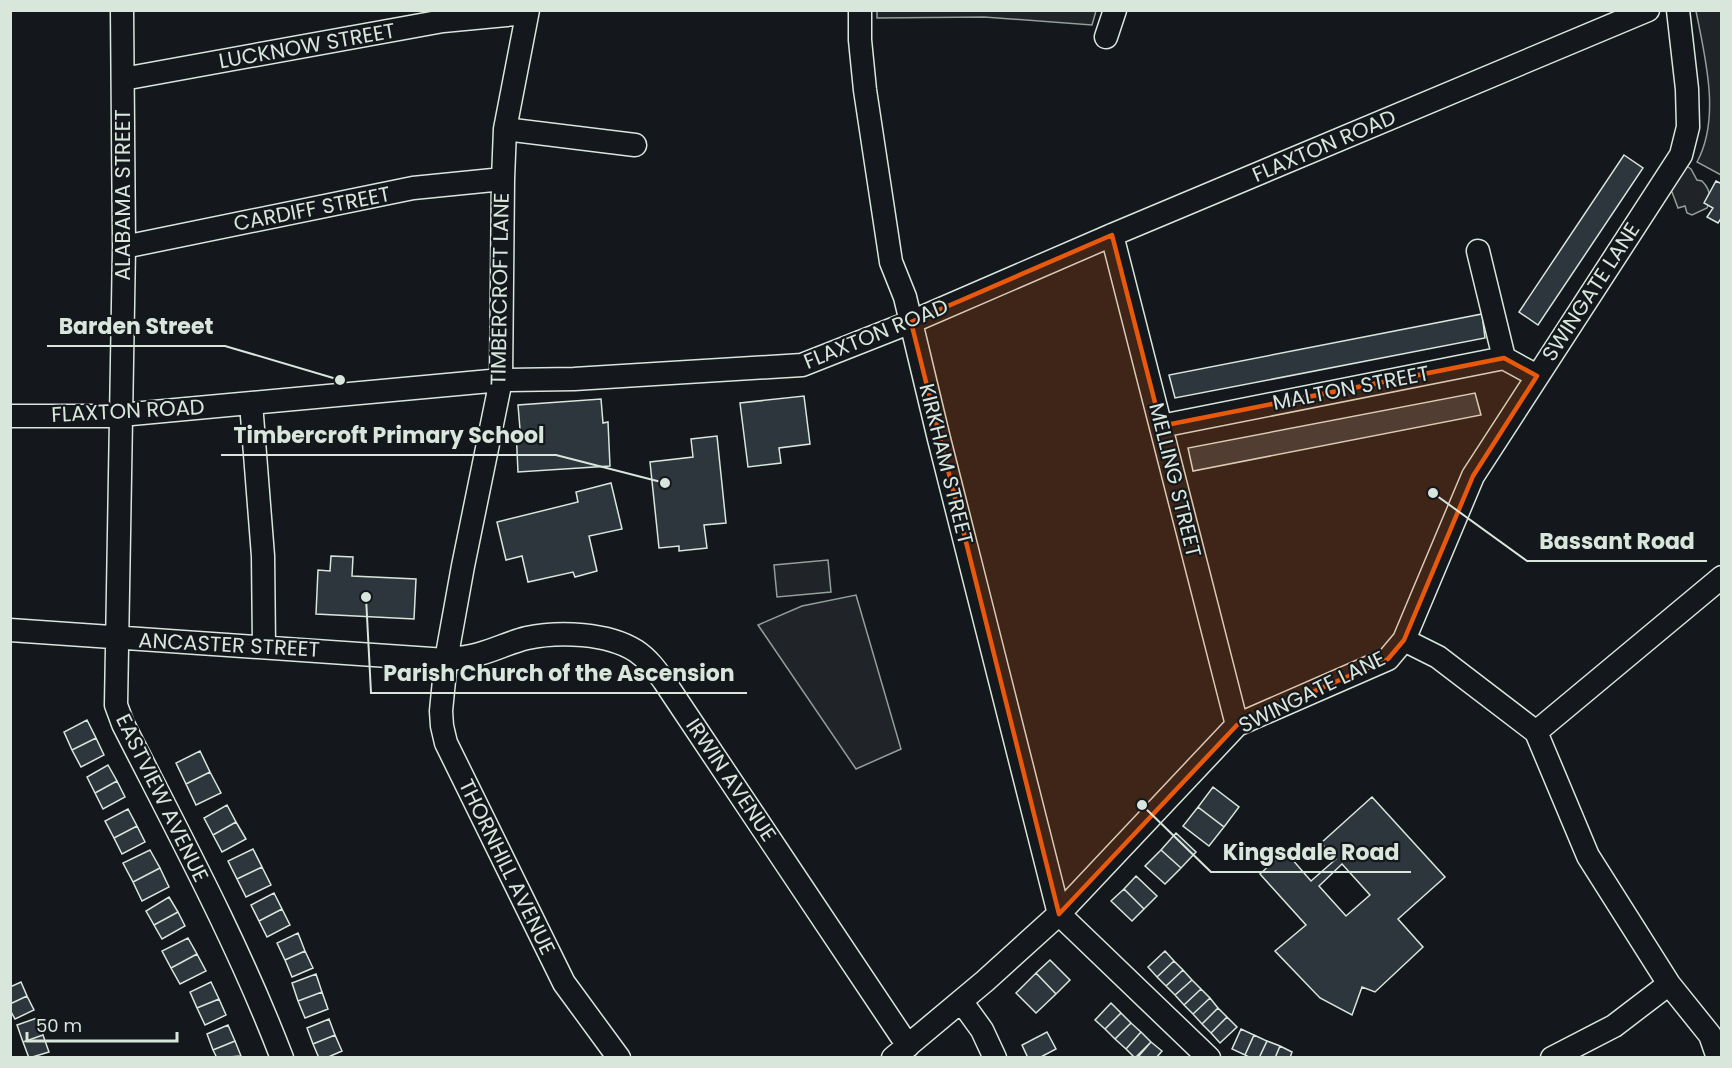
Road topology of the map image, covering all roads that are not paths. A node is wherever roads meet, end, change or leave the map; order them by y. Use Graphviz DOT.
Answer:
graph roads {
  1 [pos="122,10"];
  2 [pos="860,10"];
  3 [pos="1115,10"];
  4 [pos="1648,10"];
  5 [pos="1678,10"];
  6 [pos="527,12"];
  7 [pos="1106,37"];
  8 [pos="123,79"];
  9 [pos="505,129"];
  10 [pos="635,145"];
  11 [pos="503,179"];
  12 [pos="1112,235"];
  13 [pos="124,247"];
  14 [pos="1478,250"];
  15 [pos="911,321"];
  16 [pos="1504,358"];
  17 [pos="1537,376"];
  18 [pos="501,380"];
  19 [pos="251,403"];
  20 [pos="121,415"];
  21 [pos="10,416"];
  22 [pos="1161,426"];
  23 [pos="1722,577"];
  24 [pos="10,630"];
  25 [pos="117,638"];
  26 [pos="1404,640"];
  27 [pos="264,646"];
  28 [pos="447,660"];
  29 [pos="1237,725"];
  30 [pos="1536,732"];
  31 [pos="1059,914"];
  32 [pos="1669,984"];
  33 [pos="961,1001"];
  34 [pos="901,1052"];
  35 [pos="282,1058"];
  36 [pos="619,1058"];
  37 [pos="995,1058"];
  38 [pos="1209,1058"];
  39 [pos="1552,1058"];
  40 [pos="1718,1058"];
  1 -- 8 [label="street, ALABAMA STREET"];
  2 -- 15 [label="street, KIRKHAM STREET"];
  3 -- 7 [label="street"];
  4 -- 12 [label="street, FLAXTON ROAD"];
  5 -- 17 [label="street, SWINGATE LANE"];
  6 -- 8 [label="street, LUCKNOW STREET"];
  6 -- 9 [label="street, TIMBERCROFT LANE"];
  8 -- 13 [label="street, ALABAMA STREET"];
  9 -- 10 [label="street"];
  9 -- 11 [label="street, TIMBERCROFT LANE"];
  11 -- 13 [label="street, CARDIFF STREET"];
  11 -- 18 [label="street, TIMBERCROFT LANE"];
  12 -- 15 [label="street, FLAXTON ROAD"];
  12 -- 22 [label="street, MELLING STREET"];
  13 -- 20 [label="street, ALABAMA STREET"];
  14 -- 16 [label="street"];
  15 -- 18 [label="street, FLAXTON ROAD"];
  15 -- 31 [label="street, KIRKHAM STREET"];
  16 -- 17 [label="street"];
  16 -- 22 [label="street, MALTON STREET"];
  17 -- 26 [label="street, SWINGATE LANE"];
  18 -- 19 [label="street, FLAXTON ROAD"];
  18 -- 28 [label="street, TIMBERCROFT LANE"];
  19 -- 20 [label="street, FLAXTON ROAD"];
  19 -- 27 [label="street"];
  20 -- 21 [label="street, FLAXTON ROAD"];
  20 -- 25 [label="street, EASTVIEW AVENUE"];
  22 -- 29 [label="street, MELLING STREET"];
  23 -- 30 [label="street"];
  24 -- 25 [label="street, ANCASTER STREET"];
  25 -- 27 [label="street, ANCASTER STREET"];
  25 -- 35 [label="street, EASTVIEW AVENUE"];
  26 -- 29 [label="street, SWINGATE LANE"];
  26 -- 30 [label="street"];
  27 -- 28 [label="street, ANCASTER STREET"];
  28 -- 34 [label="street, IRWIN AVENUE"];
  28 -- 36 [label="street, THORNHILL AVENUE"];
  29 -- 31 [label="street, SWINGATE LANE"];
  30 -- 32 [label="street"];
  31 -- 33 [label="street, SWINGATE LANE"];
  31 -- 38 [label="street"];
  32 -- 39 [label="street"];
  32 -- 40 [label="street"];
  33 -- 34 [label="street, SWINGATE LANE"];
  33 -- 37 [label="street"];
}
